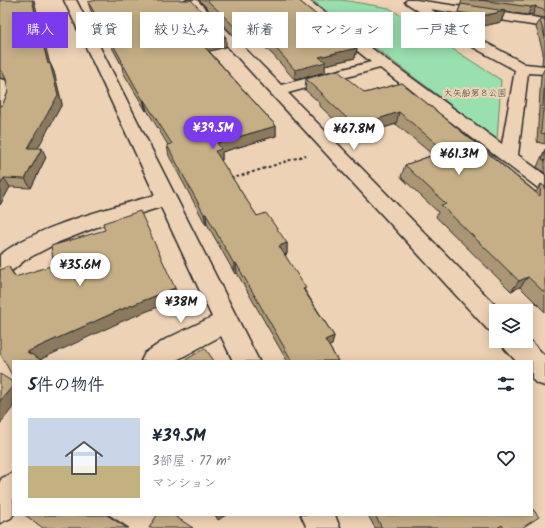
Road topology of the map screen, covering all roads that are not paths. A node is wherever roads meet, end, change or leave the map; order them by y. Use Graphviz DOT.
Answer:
graph roads {
  1 [pos="70,0"];
  2 [pos="191,0"];
  3 [pos="301,0"];
  4 [pos="406,1"];
  5 [pos="545,23"];
  6 [pos="382,63"];
  7 [pos="522,68"];
  8 [pos="545,70"];
  9 [pos="0,83"];
  10 [pos="277,91"];
  11 [pos="0,110"];
  12 [pos="509,156"];
  13 [pos="545,184"];
  14 [pos="167,198"];
  15 [pos="0,268"];
  16 [pos="489,315"];
  17 [pos="227,321"];
  18 [pos="521,348"];
  19 [pos="156,360"];
  20 [pos="246,360"];
  21 [pos="532,360"];
  22 [pos="533,361"];
  23 [pos="545,374"];
  24 [pos="12,490"];
  25 [pos="0,507"];
  26 [pos="318,516"];
  27 [pos="324,528"];
  1 -- 14 [label="street"];
  2 -- 10 [label="street"];
  3 -- 6 [label="street"];
  4 -- 5 [label="street"];
  4 -- 7 [label="street"];
  6 -- 10 [label="street"];
  6 -- 12 [label="street"];
  7 -- 8 [label="street"];
  7 -- 12 [label="street"];
  9 -- 11 [label="street"];
  10 -- 16 [label="street"];
  12 -- 13 [label="street"];
  14 -- 15 [label="street"];
  14 -- 17 [label="street"];
  17 -- 19 [label="street"];
  17 -- 20 [label="street"];
  18 -- 21 [label="street"];
  22 -- 23 [label="street"];
  24 -- 25 [label="street"];
  26 -- 27 [label="street"];
}
